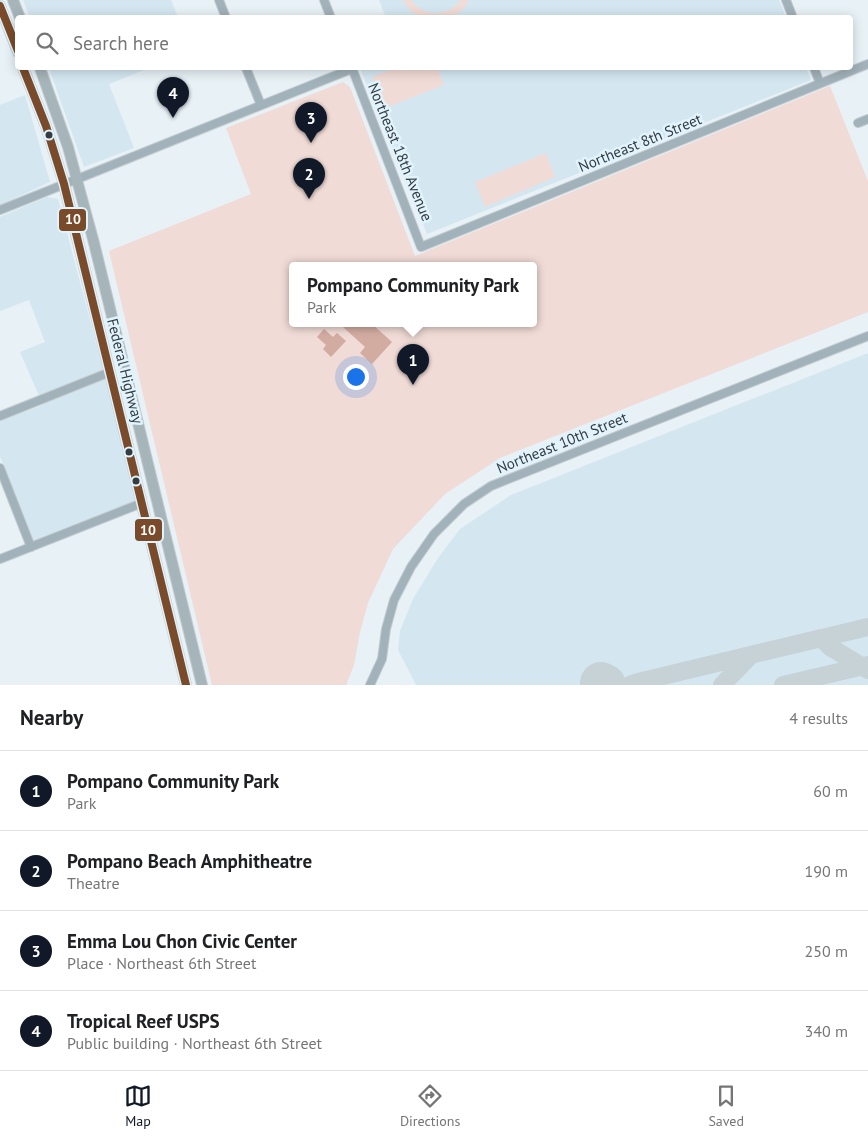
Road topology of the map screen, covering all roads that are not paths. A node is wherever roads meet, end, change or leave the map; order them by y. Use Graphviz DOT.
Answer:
graph roads {
  1 [pos="9,0"];
  2 [pos="13,0"];
  3 [pos="219,0"];
  4 [pos="324,0"];
  5 [pos="786,0"];
  6 [pos="0,5"];
  7 [pos="19,15"];
  8 [pos="225,15"];
  9 [pos="330,15"];
  10 [pos="792,15"];
  11 [pos="15,44"];
  12 [pos="868,64"];
  13 [pos="24,70"];
  14 [pos="41,70"];
  15 [pos="247,70"];
  16 [pos="347,70"];
  17 [pos="353,70"];
  18 [pos="815,70"];
  19 [pos="853,70"];
  20 [pos="853,70"];
  21 [pos="820,83"];
  22 [pos="261,105"];
  23 [pos="868,119"];
  24 [pos="858,123"];
  25 [pos="77,178"];
  26 [pos="64,184"];
  27 [pos="0,210"];
  28 [pos="422,247"];
  29 [pos="868,336"];
  30 [pos="110,372"];
  31 [pos="0,416"];
  32 [pos="129,451"];
  33 [pos="0,468"];
  34 [pos="149,468"];
  35 [pos="142,503"];
  36 [pos="163,523"];
  37 [pos="31,547"];
  38 [pos="0,559"];
  39 [pos="186,685"];
  40 [pos="202,685"];
  41 [pos="370,685"];
  1 -- 6 [label="street"];
  2 -- 7 [label="main road"];
  3 -- 8 [label="street"];
  4 -- 9 [label="street"];
  5 -- 10 [label="street"];
  6 -- 11 [label="main road"];
  12 -- 19 [label="street, Northeast 8th Street"];
  13 -- 26 [label="main road, Federal Highway"];
  14 -- 25 [label="main road, Federal Highway"];
  15 -- 22 [label="street"];
  16 -- 22 [label="street"];
  17 -- 28 [label="street, Northeast 18th Avenue"];
  18 -- 21 [label="street"];
  20 -- 21 [label="street, Northeast 8th Street"];
  21 -- 28 [label="street, Northeast 8th Street"];
  22 -- 25 [label="street"];
  23 -- 24 [label="street"];
  25 -- 26 [label="street"];
  25 -- 34 [label="main road, Federal Highway"];
  26 -- 27 [label="street"];
  26 -- 30 [label="main road, Federal Highway"];
  29 -- 41 [label="street, Northeast 10th Street"];
  30 -- 31 [label="street"];
  30 -- 32 [label="main road, Federal Highway"];
  32 -- 34 [label="main road"];
  32 -- 35 [label="main road, Federal Highway"];
  33 -- 37 [label="street"];
  34 -- 36 [label="main road, Federal Highway"];
  35 -- 36 [label="main road"];
  35 -- 37 [label="street"];
  35 -- 39 [label="main road, Federal Highway"];
  36 -- 40 [label="main road, Federal Highway"];
  37 -- 38 [label="street"];
}
